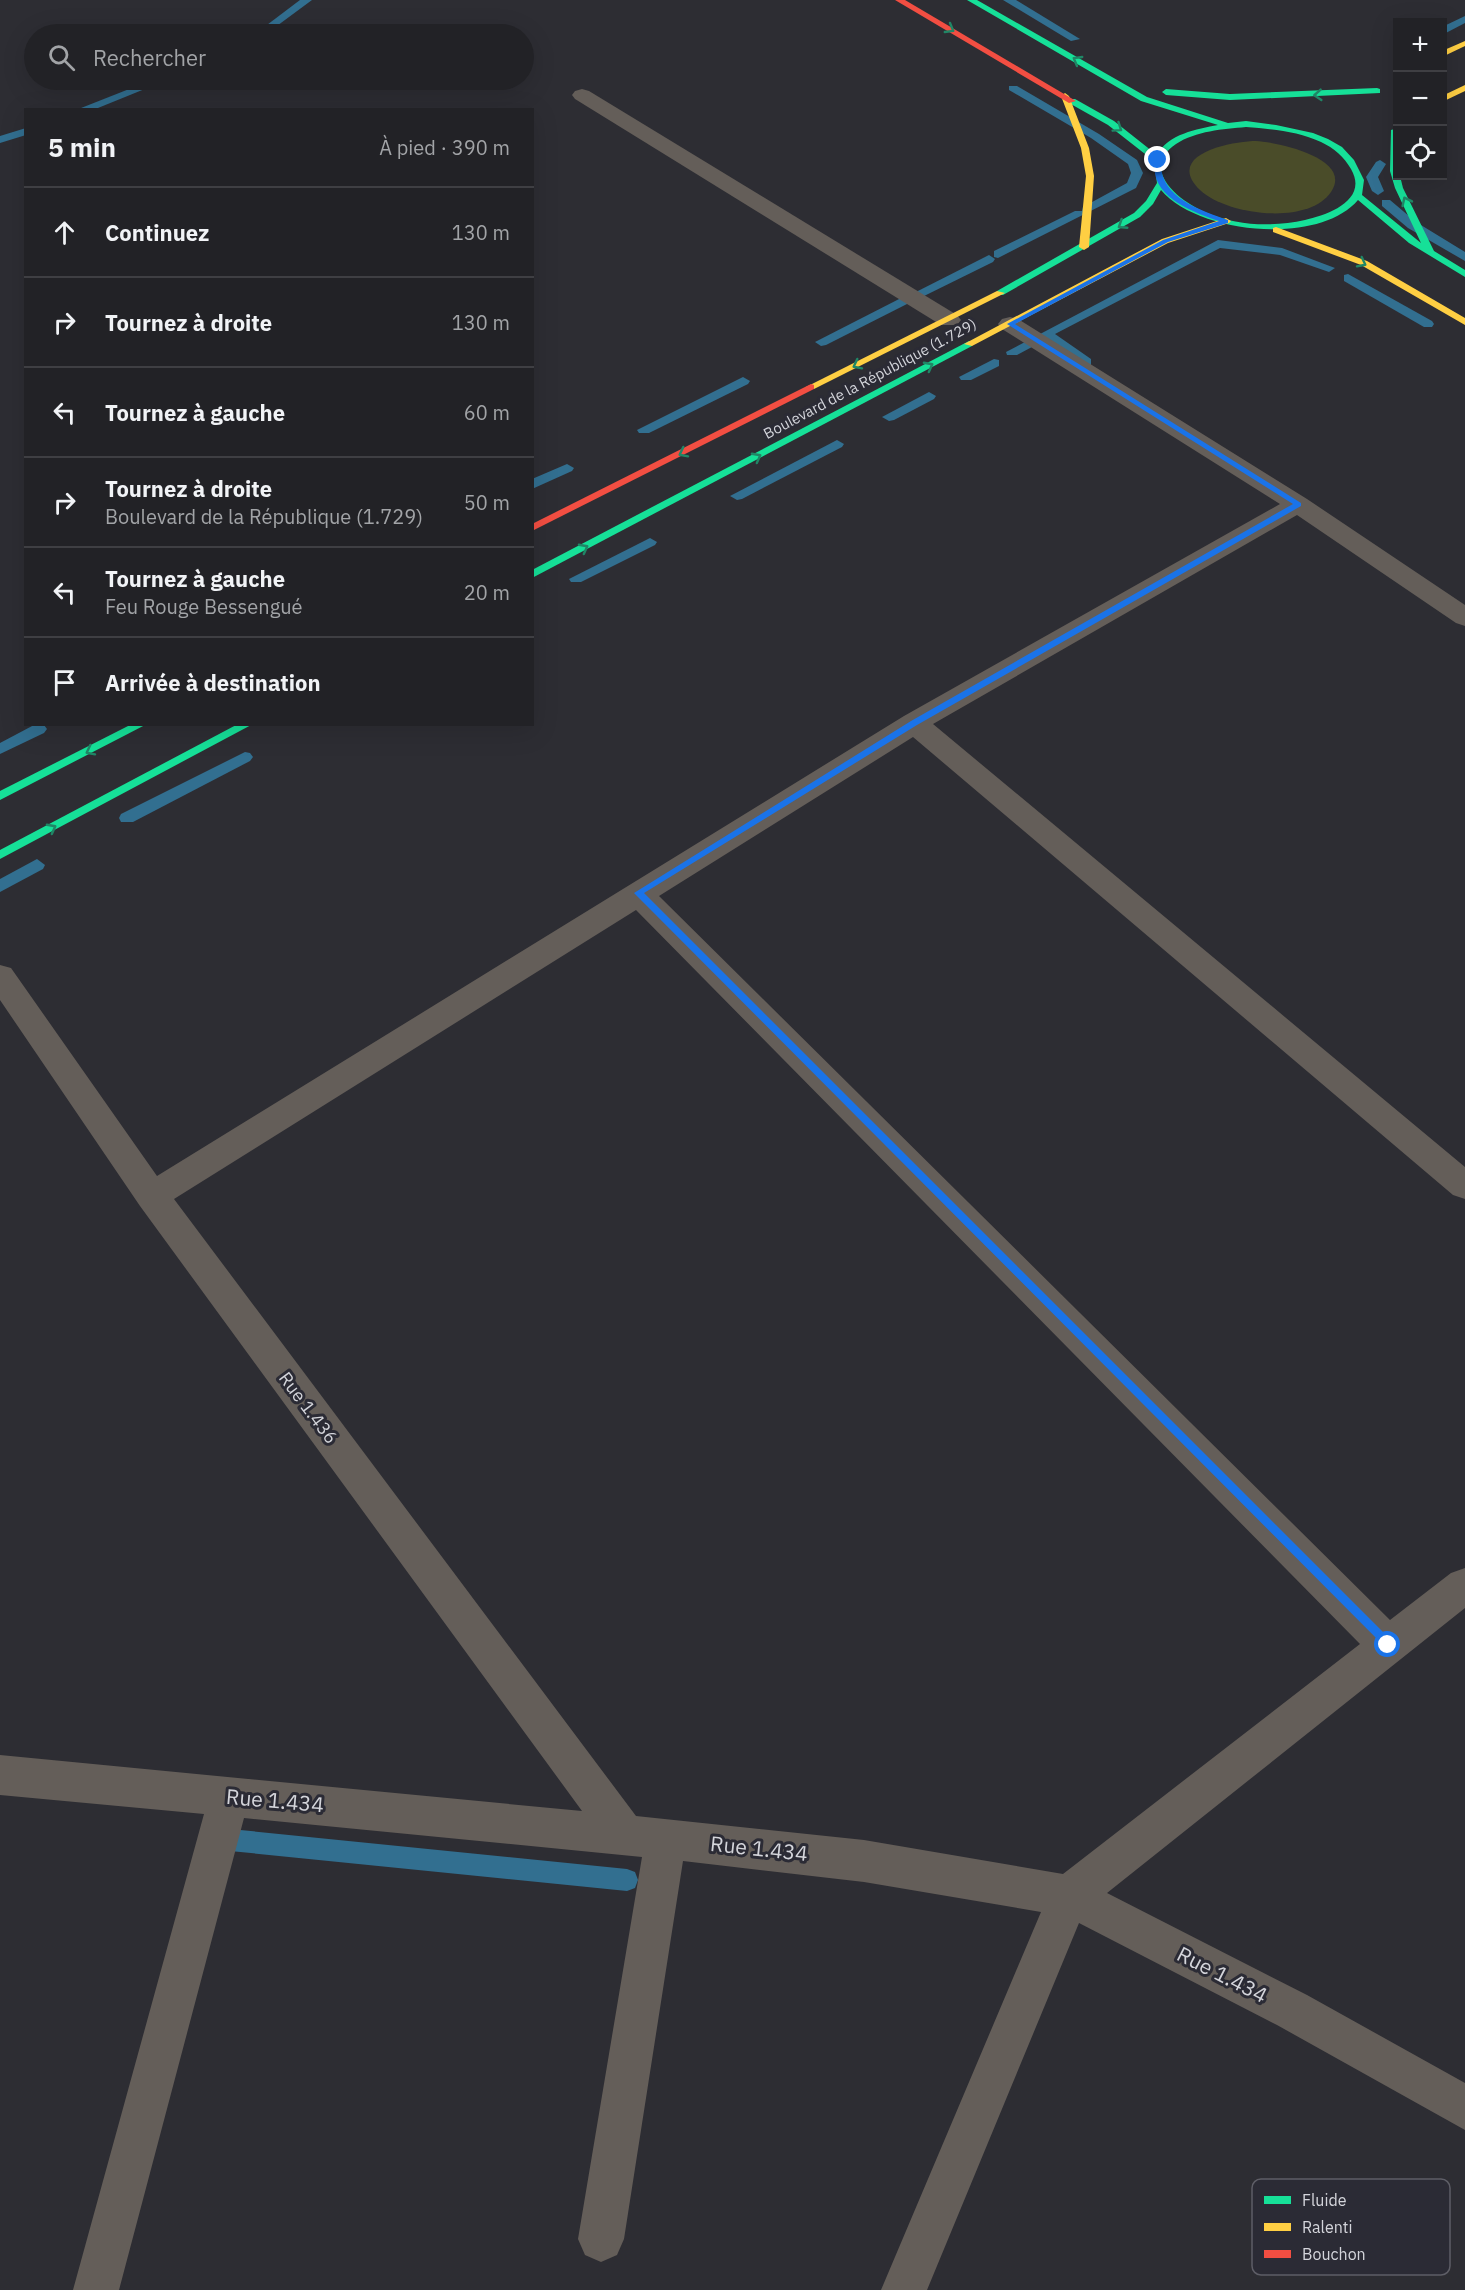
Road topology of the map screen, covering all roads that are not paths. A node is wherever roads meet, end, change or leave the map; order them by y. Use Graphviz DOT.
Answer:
graph roads {
  1 [pos="900,0"];
  2 [pos="971,0"];
  3 [pos="1465,43"];
  4 [pos="1447,53"];
  5 [pos="1393,83"];
  6 [pos="1125,88"];
  7 [pos="1465,88"];
  8 [pos="1377,91"];
  9 [pos="582,95"];
  10 [pos="1065,96"];
  11 [pos="1447,98"];
  12 [pos="1341,106"];
  13 [pos="1308,120"];
  14 [pos="1226,125"];
  15 [pos="1287,128"];
  16 [pos="1393,131"];
  17 [pos="1379,143"];
  18 [pos="1158,160"];
  19 [pos="1397,180"];
  20 [pos="1161,183"];
  21 [pos="1358,196"];
  22 [pos="1226,221"];
  23 [pos="1268,227"];
  24 [pos="1220,239"];
  25 [pos="1165,241"];
  26 [pos="1266,242"];
  27 [pos="1084,247"];
  28 [pos="1334,250"];
  29 [pos="1431,254"];
  30 [pos="1465,274"];
  31 [pos="949,320"];
  32 [pos="1465,322"];
  33 [pos="1010,324"];
  34 [pos="1298,504"];
  35 [pos="534,527"];
  36 [pos="534,574"];
  37 [pos="1465,617"];
  38 [pos="914,723"];
  39 [pos="138,726"];
  40 [pos="244,726"];
  41 [pos="0,796"];
  42 [pos="0,855"];
  43 [pos="638,893"];
  44 [pos="0,976"];
  45 [pos="1465,1186"];
  46 [pos="152,1196"];
  47 [pos="1465,1585"];
  48 [pos="1388,1645"];
  49 [pos="0,1775"];
  50 [pos="229,1797"];
  51 [pos="624,1834"];
  52 [pos="666,1839"];
  53 [pos="1069,1896"];
  54 [pos="1465,2108"];
  55 [pos="601,2239"];
  56 [pos="96,2290"];
  57 [pos="904,2290"];
  1 -- 10 [label="main road, one-way"];
  6 -- 2 [label="main road, one-way"];
  3 -- 4 [label="main road"];
  5 -- 8 [label="main road"];
  8 -- 6 [label="main road, one-way"];
  6 -- 14 [label="main road"];
  7 -- 11 [label="main road"];
  8 -- 12 [label="main road"];
  9 -- 31 [label="street"];
  10 -- 18 [label="main road, one-way"];
  10 -- 27 [label="main road"];
  13 -- 15 [label="main road"];
  14 -- 15 [label="main road"];
  14 -- 18 [label="main road"];
  15 -- 21 [label="main road"];
  16 -- 17 [label="main road"];
  18 -- 20 [label="main road"];
  29 -- 19 [label="main road, one-way"];
  20 -- 22 [label="main road"];
  20 -- 27 [label="main road, Boulevard de la République (1.729), one-way"];
  21 -- 23 [label="main road"];
  21 -- 29 [label="main road"];
  22 -- 23 [label="main road"];
  22 -- 25 [label="main road, Boulevard de la République (1.729)"];
  23 -- 28 [label="main road"];
  24 -- 25 [label="main road"];
  25 -- 33 [label="main road, Boulevard de la République (1.729)"];
  26 -- 28 [label="main road"];
  27 -- 31 [label="main road, Boulevard de la République (1.729)"];
  28 -- 32 [label="main road, one-way"];
  29 -- 30 [label="main road"];
  31 -- 35 [label="main road, Boulevard de la République (1.729), one-way"];
  33 -- 34 [label="street"];
  36 -- 33 [label="main road, Boulevard de la République (1.729), one-way"];
  34 -- 37 [label="street"];
  34 -- 38 [label="street"];
  38 -- 43 [label="street"];
  38 -- 45 [label="street"];
  39 -- 41 [label="main road, one-way"];
  42 -- 40 [label="main road, one-way"];
  43 -- 46 [label="street"];
  43 -- 48 [label="street"];
  44 -- 46 [label="street, Rue 1.436"];
  46 -- 51 [label="street, Rue 1.436"];
  47 -- 48 [label="street"];
  48 -- 53 [label="street"];
  49 -- 50 [label="street, Rue 1.434"];
  50 -- 51 [label="street, Rue 1.434"];
  50 -- 56 [label="street"];
  51 -- 52 [label="street, Rue 1.434"];
  52 -- 53 [label="street, Rue 1.434"];
  52 -- 55 [label="street"];
  53 -- 54 [label="street, Rue 1.434"];
  53 -- 57 [label="street"];
}
